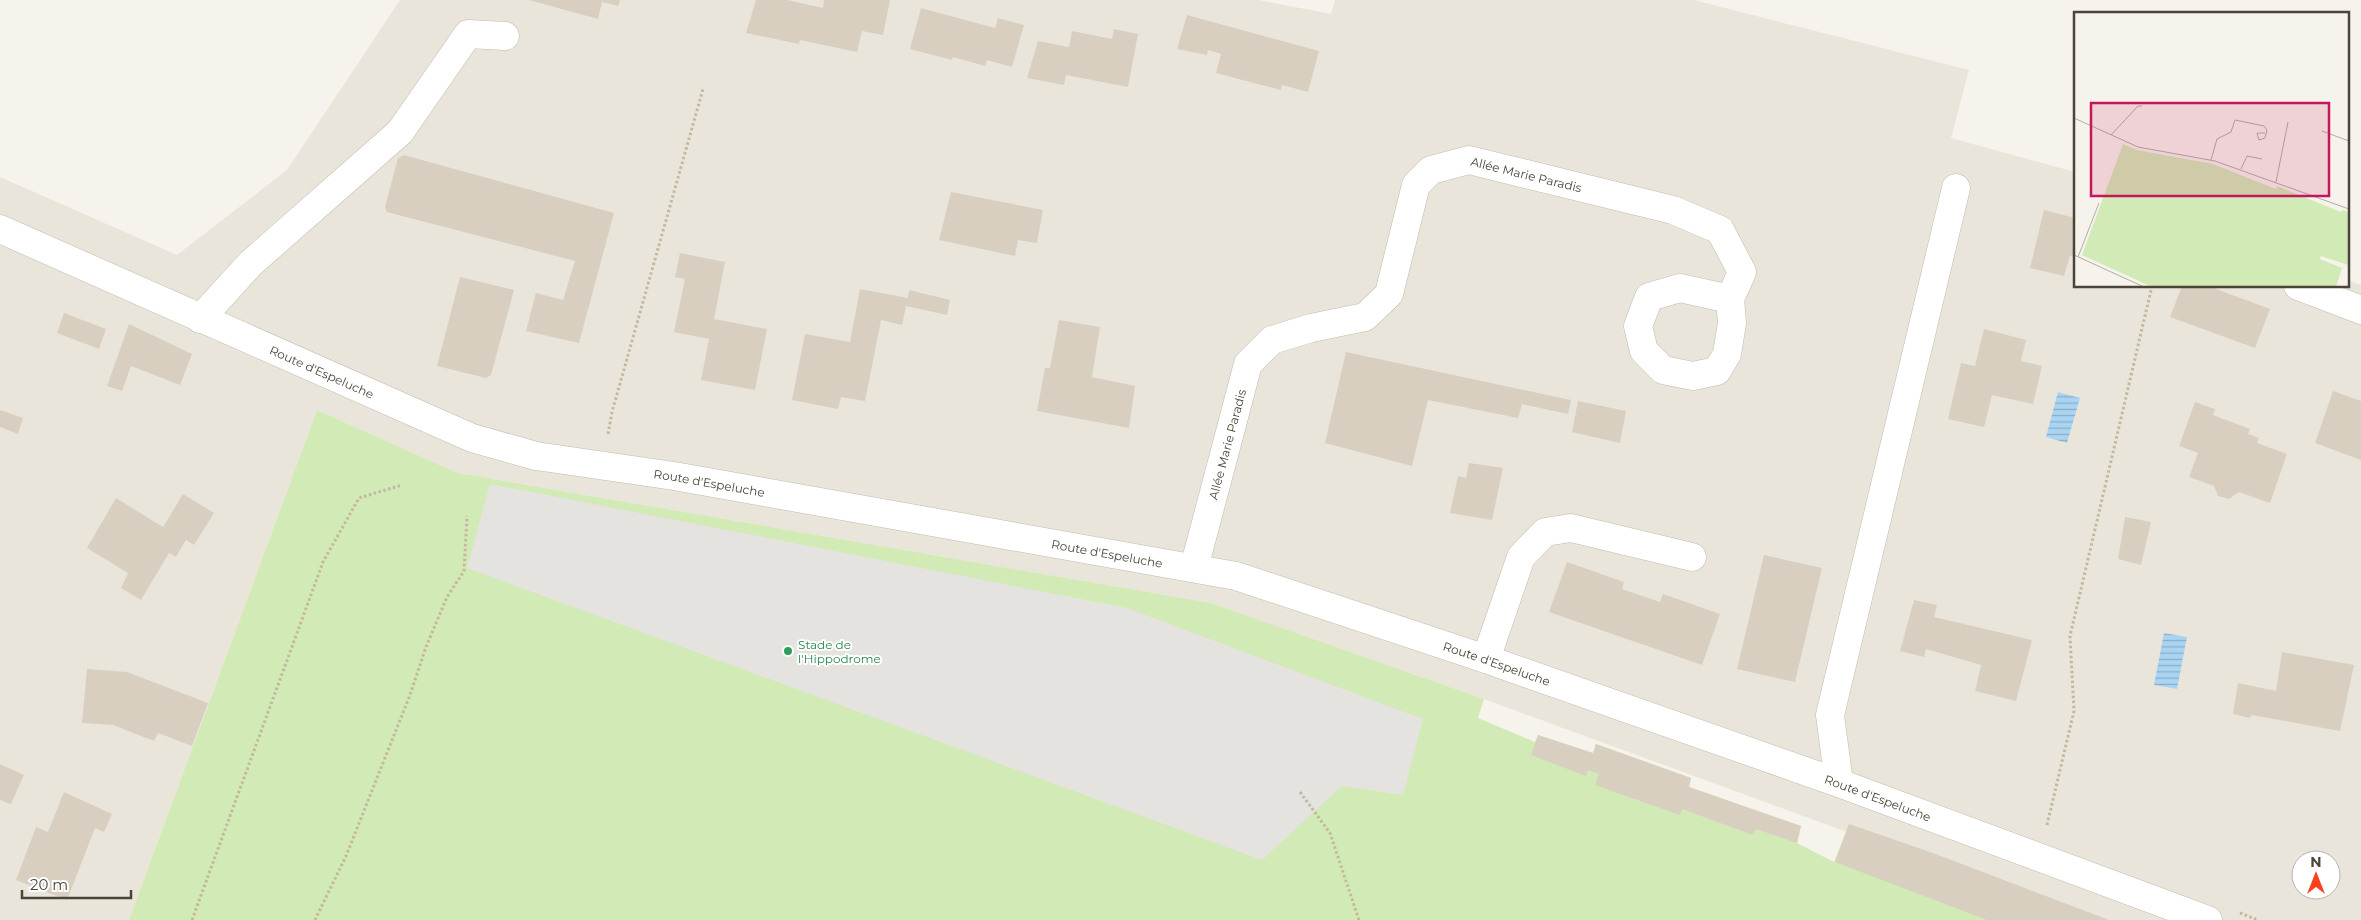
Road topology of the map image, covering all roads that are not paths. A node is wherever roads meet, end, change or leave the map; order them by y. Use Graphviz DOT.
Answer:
graph roads {
  1 [pos="505,36"];
  2 [pos="1956,188"];
  3 [pos="0,229"];
  4 [pos="2303,288"];
  5 [pos="1730,298"];
  6 [pos="2361,310"];
  7 [pos="200,319"];
  8 [pos="1692,557"];
  9 [pos="1194,568"];
  10 [pos="1486,659"];
  11 [pos="1839,783"];
  12 [pos="2208,920"];
  1 -- 7 [label="street"];
  2 -- 11 [label="street"];
  3 -- 7 [label="street, Route d'Espeluche"];
  4 -- 6 [label="street"];
  5 -- 9 [label="street, Allée Marie Paradis"];
  7 -- 9 [label="street, Route d'Espeluche"];
  8 -- 10 [label="street"];
  9 -- 10 [label="street, Route d'Espeluche"];
  10 -- 11 [label="street, Route d'Espeluche"];
  11 -- 12 [label="street, Route d'Espeluche"];
}
